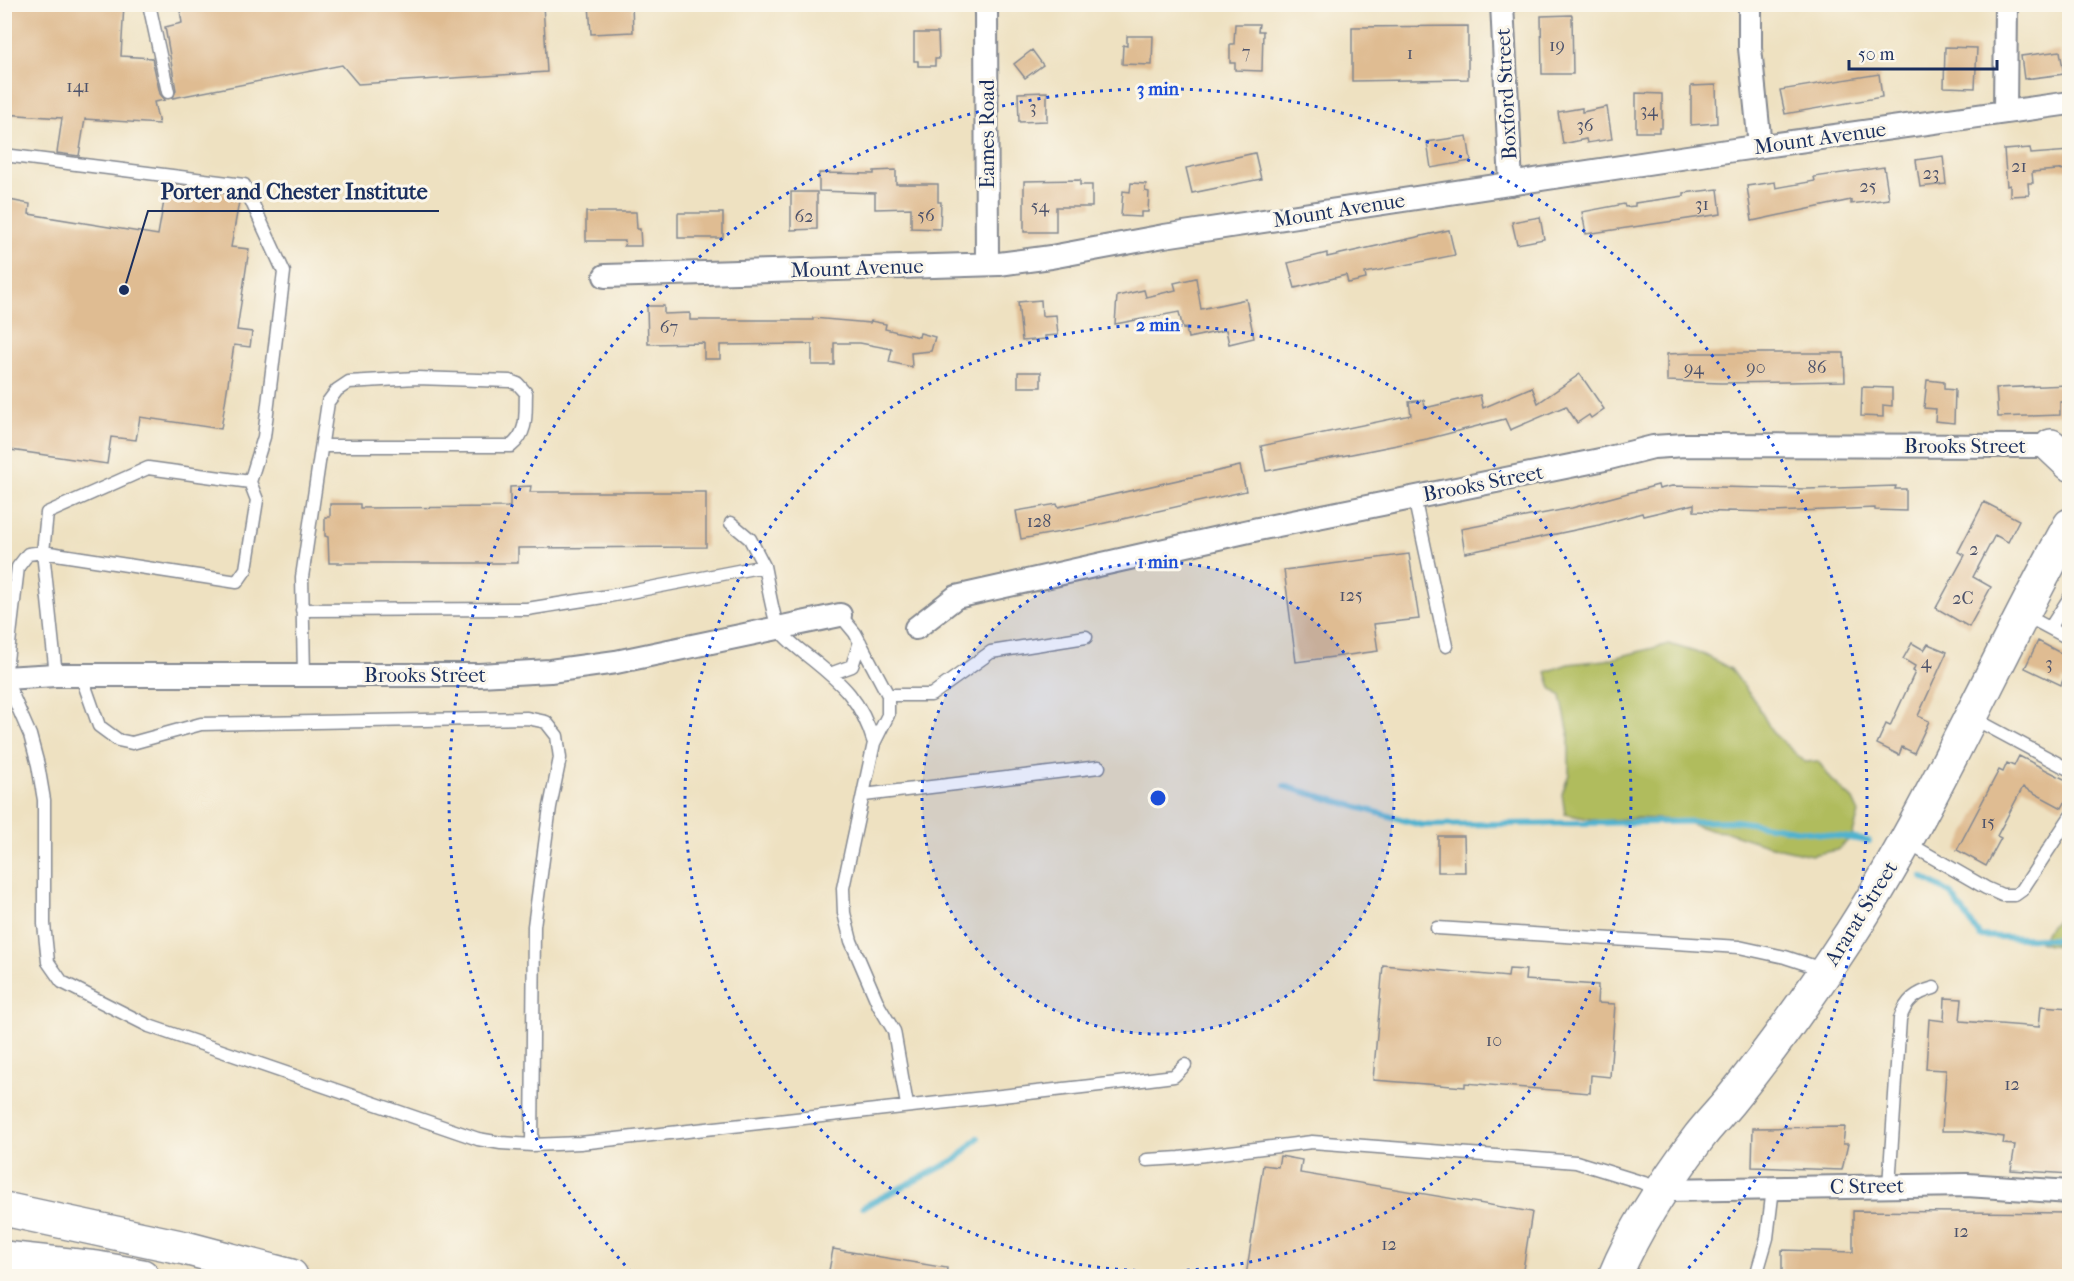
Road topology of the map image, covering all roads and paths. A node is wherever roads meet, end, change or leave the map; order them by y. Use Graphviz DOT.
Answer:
graph roads {
  1 [pos="149,4"];
  2 [pos="986,4"];
  3 [pos="1502,4"];
  4 [pos="1750,4"];
  5 [pos="2006,4"];
  6 [pos="168,92"];
  7 [pos="2070,103"];
  8 [pos="2006,112"];
  9 [pos="1760,146"];
  10 [pos="4,155"];
  11 [pos="1511,184"];
  12 [pos="987,264"];
  13 [pos="605,276"];
  14 [pos="322,446"];
  15 [pos="2063,452"];
  16 [pos="250,482"];
  17 [pos="1414,497"];
  18 [pos="731,523"];
  19 [pos="2067,534"];
  20 [pos="43,552"];
  21 [pos="764,566"];
  22 [pos="2070,597"];
  23 [pos="302,610"];
  24 [pos="840,615"];
  25 [pos="2036,621"];
  26 [pos="778,628"];
  27 [pos="916,628"];
  28 [pos="1086,637"];
  29 [pos="2070,639"];
  30 [pos="860,642"];
  31 [pos="1446,646"];
  32 [pos="830,674"];
  33 [pos="56,675"];
  34 [pos="81,675"];
  35 [pos="304,675"];
  36 [pos="5,678"];
  37 [pos="888,694"];
  38 [pos="1971,717"];
  39 [pos="874,743"];
  40 [pos="1099,766"];
  41 [pos="2070,770"];
  42 [pos="864,795"];
  43 [pos="2070,817"];
  44 [pos="1905,842"];
  45 [pos="1437,928"];
  46 [pos="1826,970"];
  47 [pos="1934,988"];
  48 [pos="1185,1065"];
  49 [pos="907,1105"];
  50 [pos="532,1145"];
  51 [pos="1148,1160"];
  52 [pos="1889,1186"];
  53 [pos="1773,1188"];
  54 [pos="1664,1190"];
  55 [pos="2070,1192"];
  56 [pos="4,1209"];
  57 [pos="4,1258"];
  58 [pos="142,1276"];
  59 [pos="291,1276"];
  60 [pos="1615,1276"];
  61 [pos="1756,1276"];
  1 -- 6 [label="lane"];
  2 -- 12 [label="street, Eames Road"];
  3 -- 11 [label="street, Boxford Street"];
  4 -- 9 [label="street"];
  5 -- 8 [label="street"];
  7 -- 8 [label="street, Mount Avenue"];
  8 -- 9 [label="street, Mount Avenue"];
  9 -- 11 [label="street, Mount Avenue"];
  10 -- 16 [label="lane"];
  11 -- 12 [label="street, Mount Avenue"];
  12 -- 13 [label="street, Mount Avenue"];
  14 -- 14 [label="lane"];
  14 -- 23 [label="lane"];
  15 -- 17 [label="street, Brooks Street"];
  16 -- 20 [label="lane"];
  16 -- 20 [label="lane"];
  17 -- 27 [label="street, Brooks Street"];
  17 -- 31 [label="lane"];
  18 -- 21 [label="lane"];
  19 -- 25 [label="main road, Ararat Street"];
  20 -- 33 [label="lane"];
  20 -- 36 [label="lane"];
  21 -- 23 [label="lane"];
  21 -- 26 [label="lane"];
  22 -- 25 [label="lane"];
  23 -- 35 [label="lane"];
  24 -- 26 [label="street, Brooks Street"];
  24 -- 30 [label="lane"];
  25 -- 29 [label="lane"];
  25 -- 38 [label="main road, Ararat Street"];
  26 -- 32 [label="lane"];
  26 -- 35 [label="street, Brooks Street"];
  28 -- 37 [label="lane"];
  30 -- 32 [label="lane"];
  30 -- 37 [label="lane"];
  32 -- 39 [label="lane"];
  33 -- 34 [label="street, Brooks Street"];
  33 -- 36 [label="street, Brooks Street"];
  34 -- 35 [label="street, Brooks Street"];
  34 -- 50 [label="lane"];
  36 -- 50 [label="lane"];
  37 -- 39 [label="lane"];
  38 -- 41 [label="lane"];
  38 -- 44 [label="main road, Ararat Street"];
  39 -- 42 [label="lane"];
  40 -- 42 [label="lane"];
  42 -- 49 [label="lane"];
  43 -- 44 [label="lane"];
  44 -- 46 [label="main road, Ararat Street"];
  45 -- 46 [label="lane"];
  46 -- 54 [label="main road, Ararat Street"];
  47 -- 52 [label="lane"];
  48 -- 49 [label="lane"];
  49 -- 50 [label="lane"];
  51 -- 54 [label="lane"];
  52 -- 53 [label="street, C Street"];
  52 -- 55 [label="street, C Street"];
  53 -- 54 [label="street, C Street"];
  53 -- 61 [label="lane"];
  54 -- 60 [label="main road, Ararat Street"];
  56 -- 59 [label="main road"];
  57 -- 58 [label="main road"];
}
